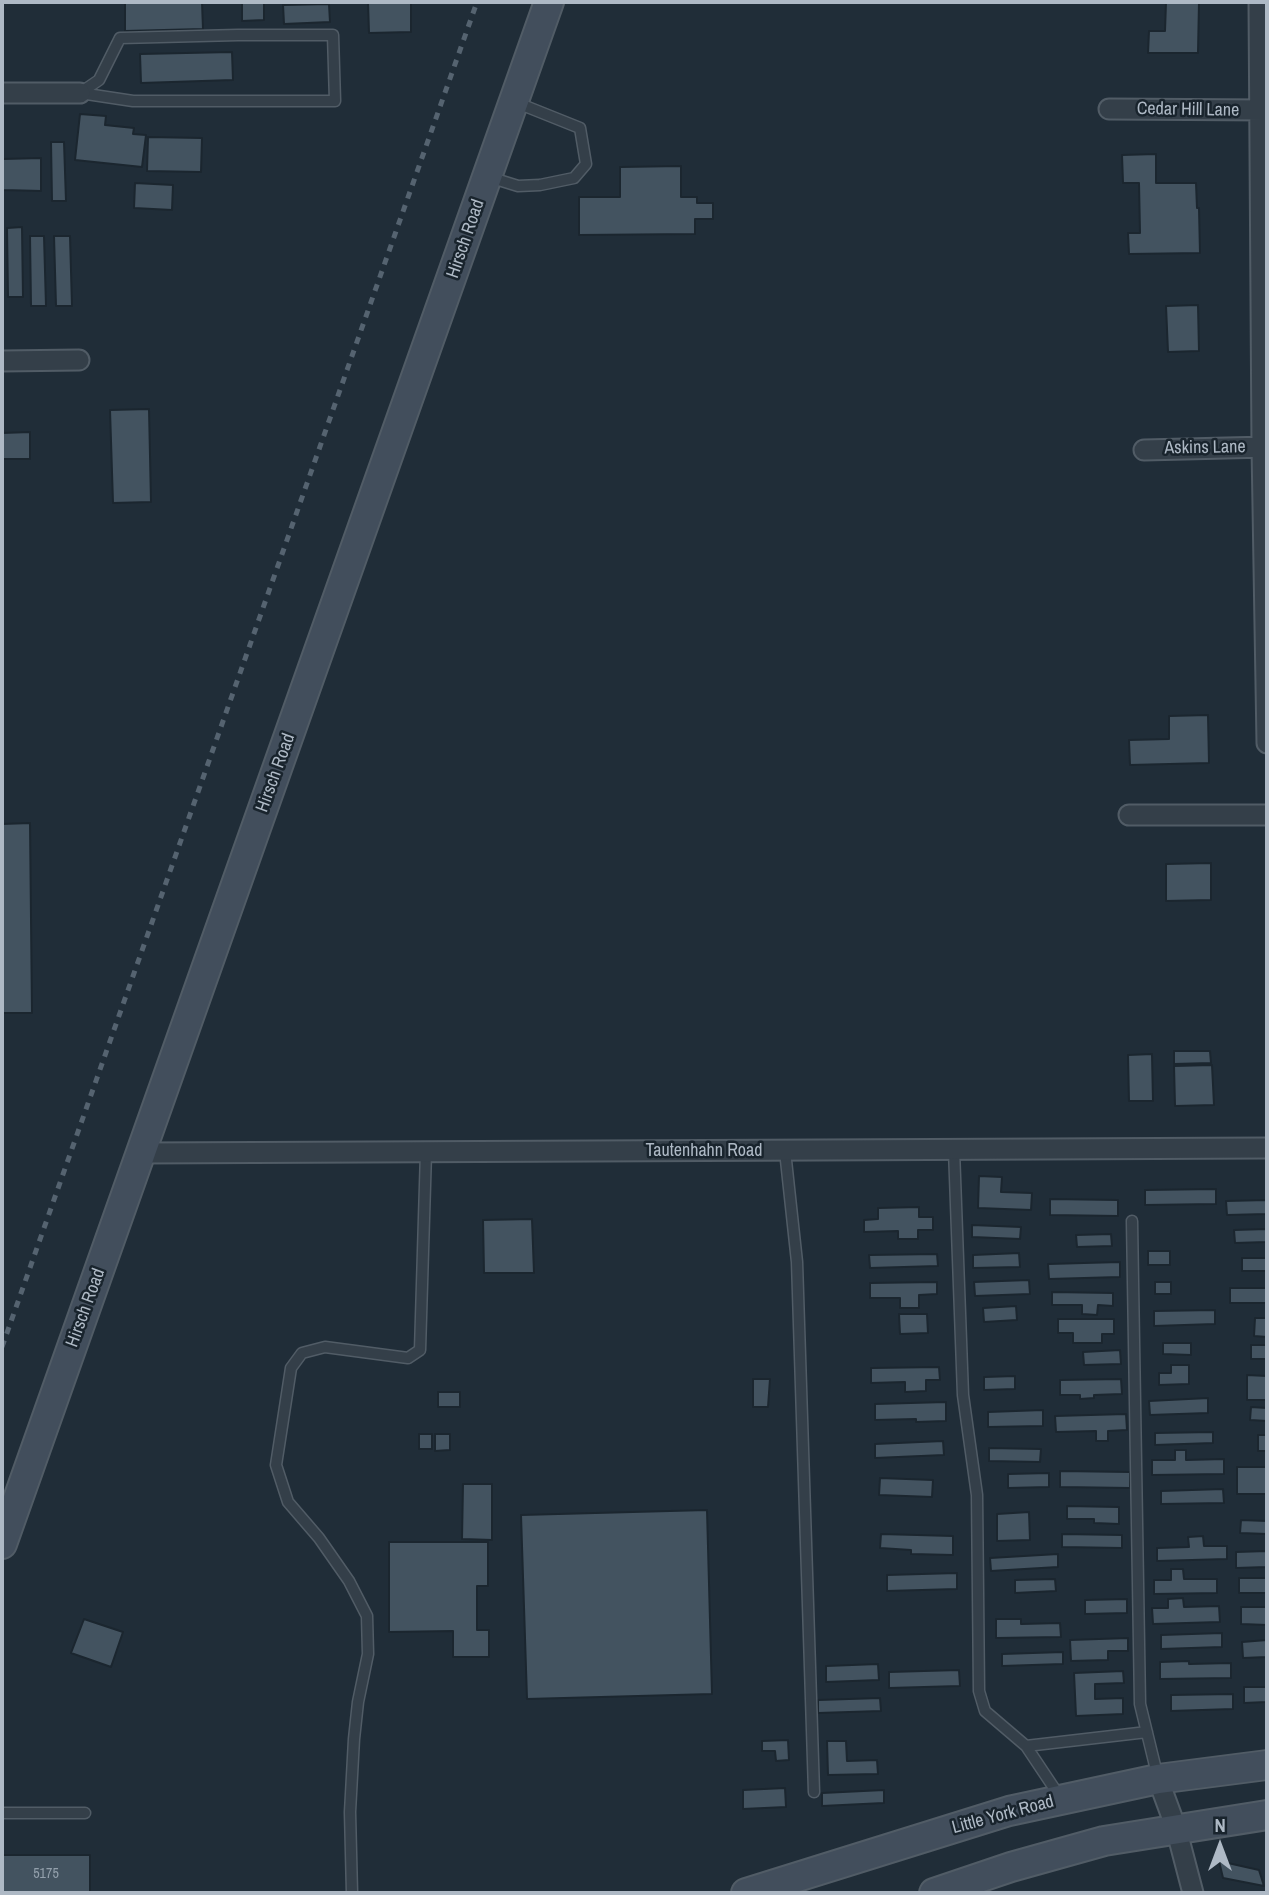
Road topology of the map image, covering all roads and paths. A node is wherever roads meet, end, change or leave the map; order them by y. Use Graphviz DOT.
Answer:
graph roads {
  1 [pos="549,2"];
  2 [pos="1259,2"];
  3 [pos="2,93"];
  4 [pos="80,93"];
  5 [pos="514,102"];
  6 [pos="1109,109"];
  7 [pos="1264,111"];
  8 [pos="488,177"];
  9 [pos="79,360"];
  10 [pos="2,361"];
  11 [pos="1264,447"];
  12 [pos="1144,450"];
  13 [pos="1267,743"];
  14 [pos="1129,815"];
  15 [pos="1267,815"];
  16 [pos="1267,1148"];
  17 [pos="954,1150"];
  18 [pos="785,1151"];
  19 [pos="426,1152"];
  20 [pos="142,1153"];
  21 [pos="1132,1221"];
  22 [pos="2,1544"];
  23 [pos="1147,1732"];
  24 [pos="1026,1746"];
  25 [pos="1267,1765"];
  26 [pos="1158,1779"];
  27 [pos="814,1792"];
  28 [pos="1062,1800"];
  29 [pos="2,1813"];
  30 [pos="85,1813"];
  31 [pos="1267,1815"];
  32 [pos="1176,1828"];
  33 [pos="352,1893"];
  34 [pos="746,1893"];
  35 [pos="934,1893"];
  36 [pos="1193,1893"];
  1 -- 5 [label="main road, Hirsch Road"];
  2 -- 7 [label="street"];
  3 -- 4 [label="street"];
  4 -- 4 [label="lane"];
  5 -- 8 [label="main road, Hirsch Road"];
  5 -- 8 [label="lane"];
  6 -- 7 [label="street, Cedar Hill Lane"];
  7 -- 11 [label="street"];
  8 -- 20 [label="main road, Hirsch Road"];
  9 -- 10 [label="street"];
  11 -- 12 [label="street, Askins Lane"];
  11 -- 13 [label="street"];
  14 -- 15 [label="street"];
  16 -- 17 [label="street, Tautenhahn Road"];
  17 -- 18 [label="street, Tautenhahn Road"];
  17 -- 24 [label="lane"];
  18 -- 19 [label="street, Tautenhahn Road"];
  18 -- 27 [label="lane"];
  19 -- 20 [label="street, Tautenhahn Road"];
  19 -- 33 [label="lane"];
  20 -- 22 [label="main road, Hirsch Road"];
  21 -- 23 [label="lane"];
  23 -- 24 [label="lane"];
  23 -- 26 [label="lane"];
  24 -- 28 [label="lane"];
  25 -- 26 [label="main road, Little York Road"];
  26 -- 28 [label="main road, Little York Road"];
  26 -- 32 [label="street"];
  28 -- 34 [label="main road, Little York Road"];
  29 -- 30 [label="lane"];
  31 -- 32 [label="main road"];
  32 -- 35 [label="main road"];
  32 -- 36 [label="street"];
}
